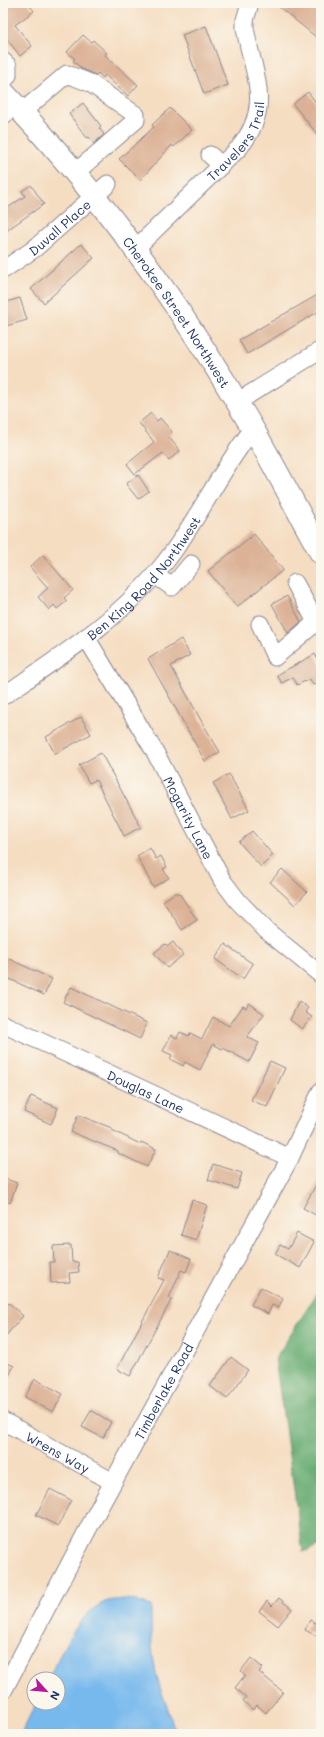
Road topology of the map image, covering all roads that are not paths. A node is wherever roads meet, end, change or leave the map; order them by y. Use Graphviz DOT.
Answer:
graph roads {
  1 [pos="250,3"];
  2 [pos="3,61"];
  3 [pos="3,82"];
  4 [pos="11,106"];
  5 [pos="76,172"];
  6 [pos="101,190"];
  7 [pos="136,248"];
  8 [pos="3,270"];
  9 [pos="321,350"];
  10 [pos="237,402"];
  11 [pos="253,429"];
  12 [pos="321,554"];
  13 [pos="191,564"];
  14 [pos="155,575"];
  15 [pos="295,583"];
  16 [pos="318,620"];
  17 [pos="260,624"];
  18 [pos="86,637"];
  19 [pos="3,696"];
  20 [pos="321,975"];
  21 [pos="3,1024"];
  22 [pos="321,1091"];
  23 [pos="290,1158"];
  24 [pos="3,1421"];
  25 [pos="113,1482"];
  26 [pos="3,1691"];
  1 -- 7 [label="street, Travelers Trail"];
  2 -- 3 [label="street"];
  4 -- 5 [label="main road, Cherokee Street Northwest"];
  4 -- 5 [label="street"];
  5 -- 6 [label="main road, Cherokee Street Northwest"];
  6 -- 7 [label="main road, Cherokee Street Northwest"];
  6 -- 8 [label="street, Duvall Place"];
  7 -- 10 [label="main road, Cherokee Street Northwest"];
  9 -- 10 [label="street"];
  10 -- 11 [label="main road, Cherokee Street Northwest"];
  11 -- 12 [label="main road, Cherokee Street Northwest"];
  11 -- 14 [label="street, Ben King Road Northwest"];
  13 -- 14 [label="street"];
  14 -- 18 [label="street, Ben King Road Northwest"];
  15 -- 16 [label="street"];
  16 -- 17 [label="street"];
  18 -- 19 [label="street, Ben King Road Northwest"];
  18 -- 20 [label="street, Mcgarity Lane"];
  21 -- 23 [label="street, Douglas Lane"];
  22 -- 23 [label="street, Timberlake Road"];
  23 -- 25 [label="street, Timberlake Road"];
  24 -- 25 [label="street, Wrens Way"];
  25 -- 26 [label="street, Timberlake Road"];
}
